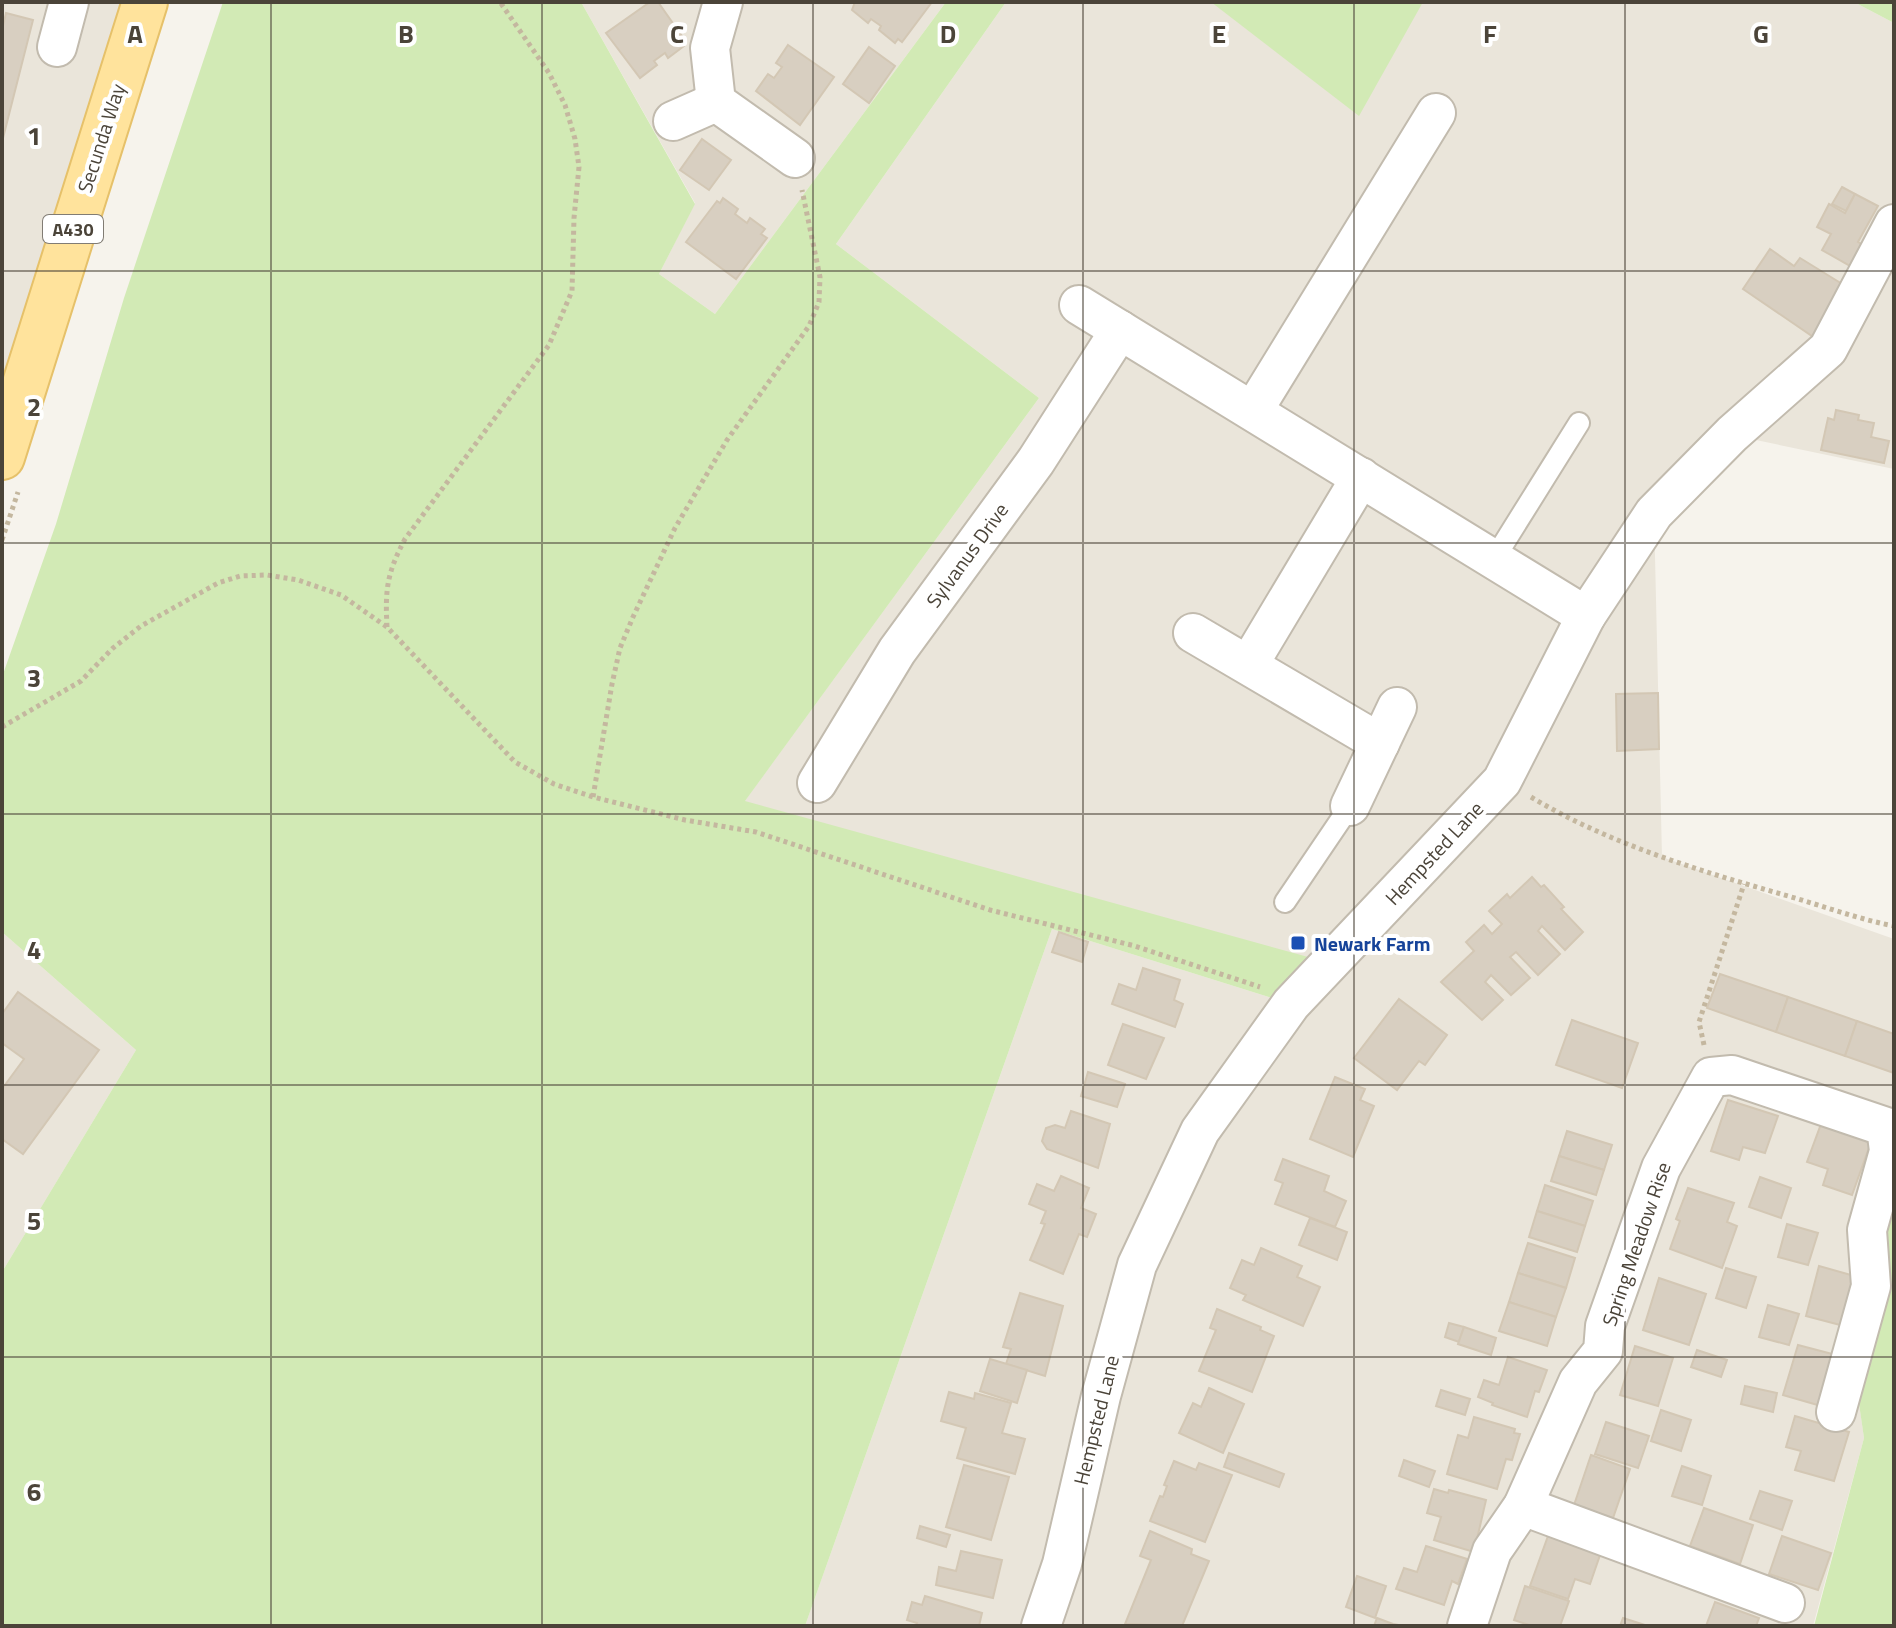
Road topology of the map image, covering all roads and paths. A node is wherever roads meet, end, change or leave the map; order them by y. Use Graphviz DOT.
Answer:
graph roads {
  1 [pos="69,2"];
  2 [pos="145,2"];
  3 [pos="500,2"];
  4 [pos="723,2"];
  5 [pos="57,47"];
  6 [pos="716,102"];
  7 [pos="1436,113"];
  8 [pos="673,121"];
  9 [pos="795,158"];
  10 [pos="1891,236"];
  11 [pos="1079,305"];
  12 [pos="1120,330"];
  13 [pos="1253,411"];
  14 [pos="1579,423"];
  15 [pos="2,457"];
  16 [pos="1361,477"];
  17 [pos="1494,559"];
  18 [pos="1586,616"];
  19 [pos="387,627"];
  20 [pos="1193,633"];
  21 [pos="1249,664"];
  22 [pos="1397,707"];
  23 [pos="2,727"];
  24 [pos="1380,743"];
  25 [pos="817,783"];
  26 [pos="593,797"];
  27 [pos="1350,806"];
  28 [pos="1558,814"];
  29 [pos="1744,884"];
  30 [pos="1285,902"];
  31 [pos="1894,926"];
  32 [pos="1296,999"];
  33 [pos="1711,1077"];
  34 [pos="1836,1412"];
  35 [pos="1523,1506"];
  36 [pos="1785,1603"];
  37 [pos="1041,1626"];
  38 [pos="1467,1626"];
  1 -- 5 [label="street"];
  2 -- 15 [label="main road, Secunda Way / A430"];
  3 -- 19 [label="path"];
  4 -- 6 [label="street"];
  6 -- 8 [label="street"];
  6 -- 9 [label="street"];
  7 -- 13 [label="street"];
  9 -- 26 [label="path"];
  10 -- 18 [label="street, Hempsted Lane"];
  11 -- 12 [label="street"];
  12 -- 13 [label="street"];
  12 -- 25 [label="street, Sylvanus Drive"];
  13 -- 16 [label="street"];
  14 -- 17 [label="lane"];
  16 -- 17 [label="street"];
  16 -- 21 [label="street"];
  17 -- 18 [label="street"];
  18 -- 32 [label="street, Hempsted Lane"];
  19 -- 23 [label="path"];
  19 -- 26 [label="path"];
  20 -- 21 [label="street"];
  21 -- 24 [label="street"];
  22 -- 24 [label="street"];
  24 -- 27 [label="street"];
  26 -- 32 [label="path"];
  27 -- 30 [label="lane"];
  28 -- 29 [label="path"];
  29 -- 31 [label="path"];
  29 -- 33 [label="path"];
  32 -- 37 [label="street, Hempsted Lane"];
  33 -- 34 [label="street"];
  33 -- 35 [label="street, Spring Meadow Rise"];
  35 -- 36 [label="street"];
  35 -- 38 [label="street, Spring Meadow Rise"];
}
